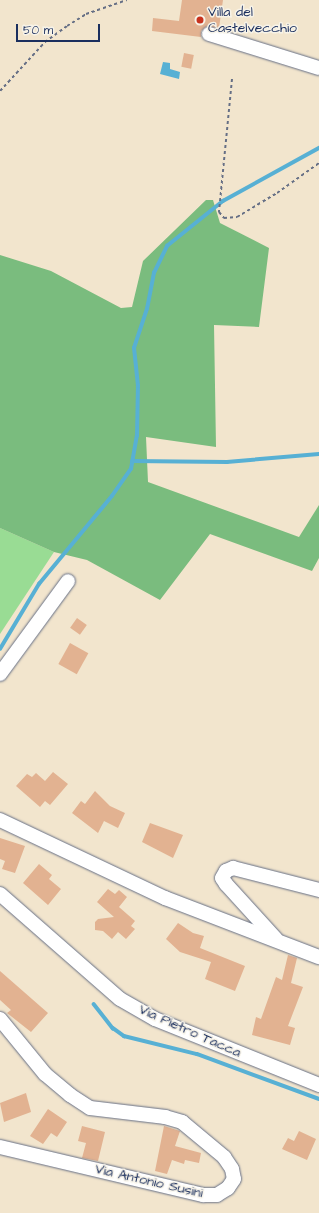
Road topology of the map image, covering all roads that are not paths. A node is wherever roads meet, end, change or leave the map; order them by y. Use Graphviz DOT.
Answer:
graph roads {
  1 [pos="209,34"];
  2 [pos="319,68"];
  3 [pos="68,581"];
  4 [pos="0,674"];
  5 [pos="0,820"];
  6 [pos="319,890"];
  7 [pos="0,894"];
  8 [pos="278,941"];
  9 [pos="319,957"];
  10 [pos="0,1019"];
  11 [pos="319,1085"];
  12 [pos="0,1147"];
  1 -- 2 [label="street"];
  3 -- 4 [label="street"];
  5 -- 8 [label="street"];
  6 -- 8 [label="street"];
  7 -- 11 [label="street, Via Pietro Tacca"];
  8 -- 9 [label="street"];
  10 -- 12 [label="street, Via Antonio Susini"];
}
